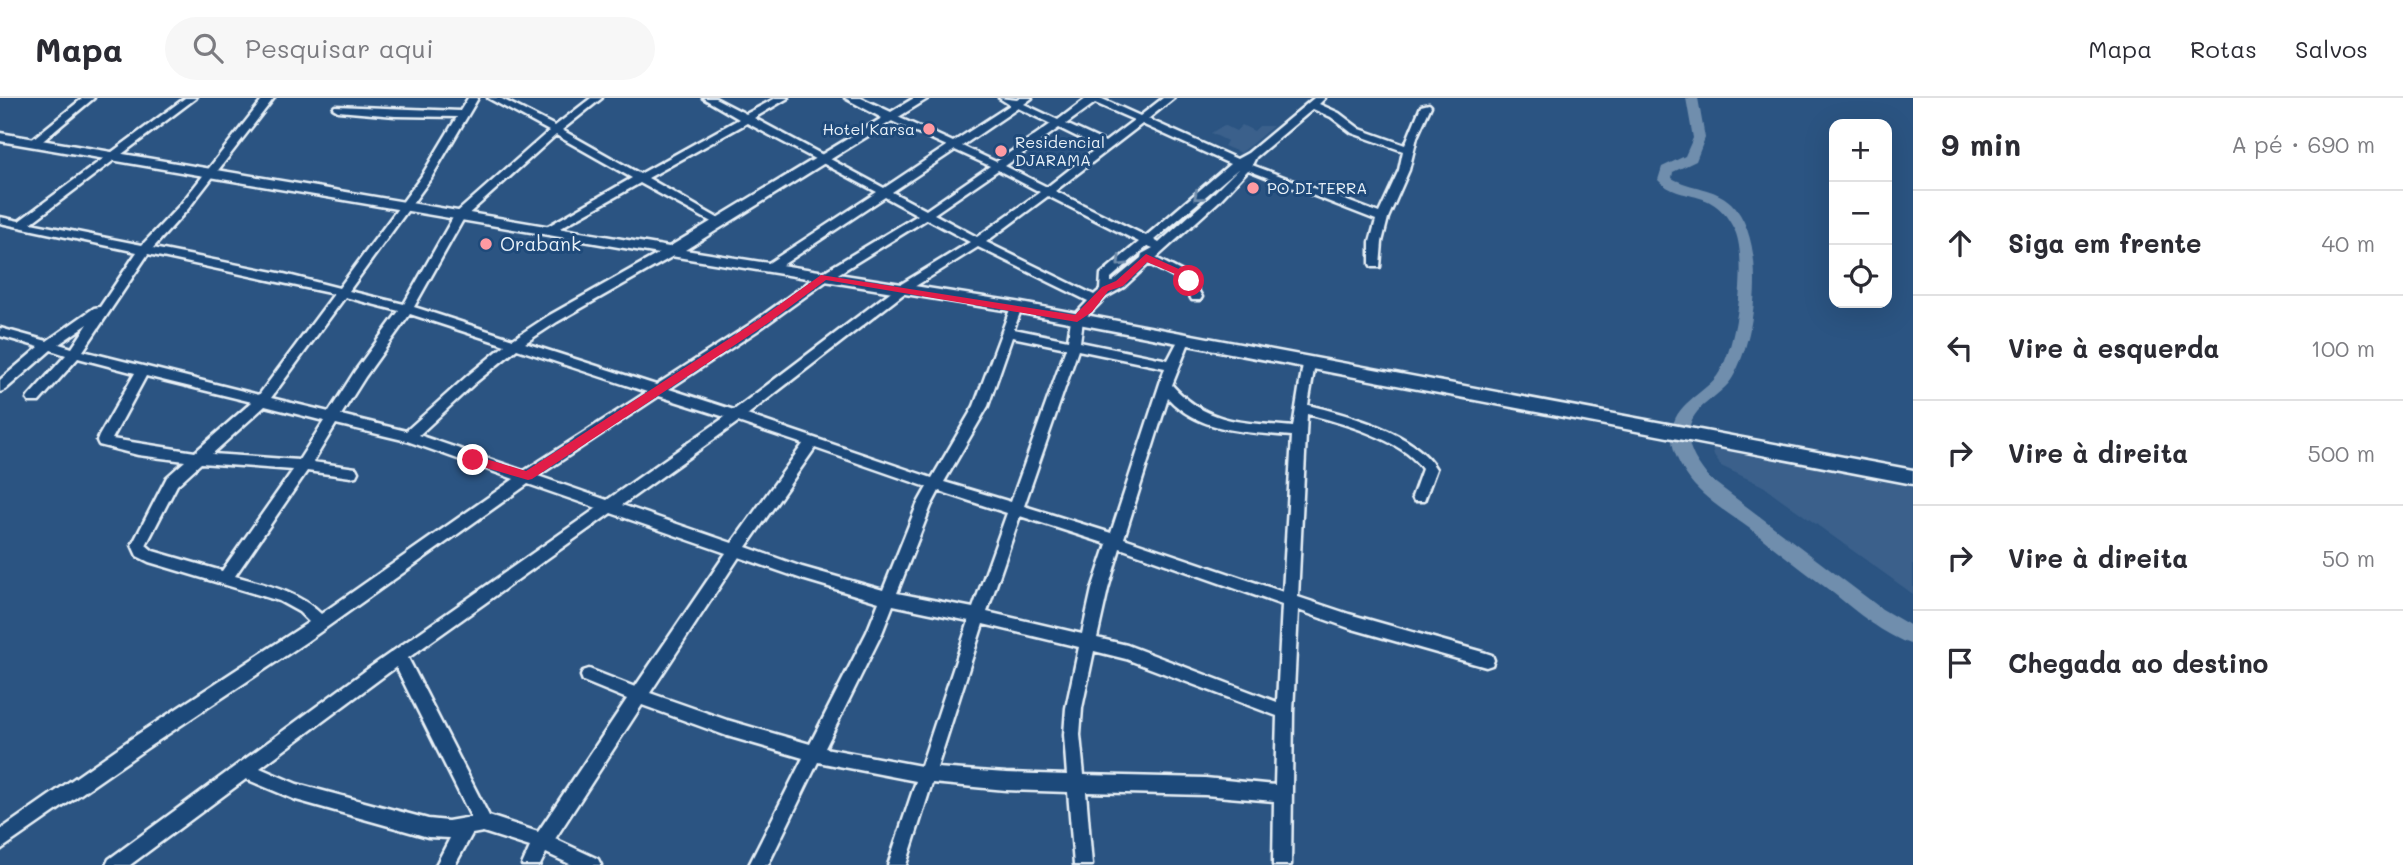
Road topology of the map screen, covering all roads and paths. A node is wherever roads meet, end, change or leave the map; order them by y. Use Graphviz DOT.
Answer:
graph roads {
  1 [pos="89,98"];
  2 [pos="191,98"];
  3 [pos="268,98"];
  4 [pos="474,98"];
  5 [pos="493,98"];
  6 [pos="597,98"];
  7 [pos="708,98"];
  8 [pos="783,98"];
  9 [pos="850,98"];
  10 [pos="923,98"];
  11 [pos="1004,98"];
  12 [pos="1097,98"];
  13 [pos="1169,98"];
  14 [pos="1023,101"];
  15 [pos="1316,101"];
  16 [pos="1426,106"];
  17 [pos="338,108"];
  18 [pos="464,114"];
  19 [pos="891,117"];
  20 [pos="745,118"];
  21 [pos="1143,118"];
  22 [pos="1057,123"];
  23 [pos="555,130"];
  24 [pos="0,137"];
  25 [pos="34,143"];
  26 [pos="953,146"];
  27 [pos="1104,146"];
  28 [pos="1410,150"];
  29 [pos="110,157"];
  30 [pos="823,159"];
  31 [pos="1248,163"];
  32 [pos="995,165"];
  33 [pos="209,173"];
  34 [pos="638,178"];
  35 [pos="884,191"];
  36 [pos="1048,191"];
  37 [pos="407,206"];
  38 [pos="926,214"];
  39 [pos="459,216"];
  40 [pos="1382,218"];
  41 [pos="0,220"];
  42 [pos="717,222"];
  43 [pos="22,224"];
  44 [pos="547,231"];
  45 [pos="1146,240"];
  46 [pos="978,242"];
  47 [pos="1159,247"];
  48 [pos="145,249"];
  49 [pos="671,252"];
  50 [pos="1146,257"];
  51 [pos="1376,264"];
  52 [pos="771,267"];
  53 [pos="824,277"];
  54 [pos="901,289"];
  55 [pos="1105,289"];
  56 [pos="341,293"];
  57 [pos="1196,297"];
  58 [pos="1095,300"];
  59 [pos="105,306"];
  60 [pos="1016,307"];
  61 [pos="407,309"];
  62 [pos="1077,318"];
  63 [pos="0,332"];
  64 [pos="1007,332"];
  65 [pos="1184,341"];
  66 [pos="514,344"];
  67 [pos="48,346"];
  68 [pos="1073,346"];
  69 [pos="75,353"];
  70 [pos="1309,364"];
  71 [pos="1172,365"];
  72 [pos="143,370"];
  73 [pos="1165,386"];
  74 [pos="0,387"];
  75 [pos="657,392"];
  76 [pos="34,399"];
  77 [pos="262,401"];
  78 [pos="1301,408"];
  79 [pos="736,416"];
  80 [pos="334,419"];
  81 [pos="1300,432"];
  82 [pos="409,437"];
  83 [pos="812,442"];
  84 [pos="198,460"];
  85 [pos="303,466"];
  86 [pos="351,472"];
  87 [pos="528,476"];
  88 [pos="1913,477"];
  89 [pos="935,485"];
  90 [pos="1419,497"];
  91 [pos="611,506"];
  92 [pos="1016,509"];
  93 [pos="1116,542"];
  94 [pos="737,548"];
  95 [pos="226,577"];
  96 [pos="888,598"];
  97 [pos="1292,600"];
  98 [pos="978,616"];
  99 [pos="319,622"];
  100 [pos="1089,642"];
  101 [pos="399,657"];
  102 [pos="1486,660"];
  103 [pos="589,676"];
  104 [pos="638,697"];
  105 [pos="1286,712"];
  106 [pos="814,754"];
  107 [pos="243,769"];
  108 [pos="926,774"];
  109 [pos="1076,782"];
  110 [pos="1285,794"];
  111 [pos="475,826"];
  112 [pos="0,841"];
  113 [pos="542,842"];
  114 [pos="116,865"];
  115 [pos="446,865"];
  116 [pos="531,865"];
  117 [pos="592,865"];
  118 [pos="758,865"];
  119 [pos="897,865"];
  120 [pos="1083,865"];
  121 [pos="1282,865"];
  1 -- 25 [label="street"];
  2 -- 29 [label="street"];
  3 -- 33 [label="street"];
  4 -- 18 [label="street"];
  5 -- 23 [label="street"];
  6 -- 23 [label="street"];
  7 -- 20 [label="street"];
  8 -- 20 [label="street"];
  9 -- 19 [label="main road"];
  10 -- 19 [label="main road"];
  11 -- 14 [label="street"];
  12 -- 21 [label="street"];
  12 -- 22 [label="street"];
  13 -- 21 [label="street"];
  14 -- 22 [label="street"];
  14 -- 26 [label="street"];
  15 -- 28 [label="street"];
  15 -- 31 [label="street"];
  16 -- 28 [label="street"];
  17 -- 18 [label="street"];
  18 -- 37 [label="street"];
  19 -- 26 [label="street"];
  19 -- 30 [label="main road"];
  20 -- 30 [label="street"];
  20 -- 34 [label="street"];
  21 -- 27 [label="street"];
  21 -- 31 [label="street"];
  22 -- 27 [label="street"];
  22 -- 32 [label="street"];
  23 -- 34 [label="street"];
  23 -- 39 [label="street"];
  24 -- 25 [label="main road"];
  25 -- 29 [label="main road"];
  26 -- 32 [label="street"];
  26 -- 35 [label="street"];
  27 -- 36 [label="street"];
  28 -- 40 [label="street"];
  29 -- 33 [label="main road"];
  29 -- 43 [label="street"];
  30 -- 35 [label="street"];
  30 -- 42 [label="main road"];
  31 -- 40 [label="street"];
  31 -- 45 [label="street, one-way"];
  31 -- 47 [label="street"];
  32 -- 36 [label="street"];
  32 -- 38 [label="street"];
  33 -- 37 [label="main road"];
  33 -- 48 [label="street"];
  34 -- 42 [label="street"];
  34 -- 44 [label="street"];
  35 -- 38 [label="street"];
  35 -- 52 [label="street"];
  36 -- 45 [label="street"];
  36 -- 46 [label="street"];
  37 -- 39 [label="main road"];
  37 -- 56 [label="street"];
  38 -- 46 [label="street"];
  38 -- 53 [label="street"];
  39 -- 44 [label="main road"];
  39 -- 61 [label="street"];
  40 -- 51 [label="street"];
  41 -- 43 [label="street"];
  42 -- 49 [label="main road"];
  43 -- 48 [label="street"];
  44 -- 49 [label="main road"];
  45 -- 47 [label="street"];
  45 -- 55 [label="street, one-way"];
  46 -- 54 [label="street"];
  46 -- 58 [label="street"];
  47 -- 50 [label="street"];
  48 -- 56 [label="street"];
  48 -- 59 [label="street"];
  49 -- 52 [label="main road"];
  49 -- 66 [label="street"];
  50 -- 55 [label="street"];
  50 -- 57 [label="street"];
  52 -- 53 [label="main road"];
  53 -- 54 [label="main road"];
  53 -- 75 [label="street"];
  54 -- 60 [label="main road"];
  54 -- 79 [label="street"];
  55 -- 58 [label="street"];
  56 -- 61 [label="street"];
  56 -- 77 [label="street"];
  58 -- 62 [label="street"];
  59 -- 67 [label="street"];
  59 -- 69 [label="street"];
  60 -- 62 [label="main road"];
  60 -- 64 [label="street"];
  61 -- 66 [label="street"];
  61 -- 80 [label="street"];
  62 -- 65 [label="main road"];
  62 -- 68 [label="street"];
  63 -- 67 [label="street"];
  64 -- 68 [label="street"];
  64 -- 89 [label="street"];
  65 -- 70 [label="main road"];
  65 -- 71 [label="street"];
  66 -- 75 [label="street"];
  66 -- 82 [label="street"];
  67 -- 69 [label="street"];
  67 -- 74 [label="street"];
  68 -- 71 [label="street"];
  68 -- 92 [label="street"];
  69 -- 72 [label="street"];
  69 -- 76 [label="street"];
  70 -- 78 [label="street"];
  70 -- 88 [label="main road"];
  71 -- 73 [label="street"];
  72 -- 77 [label="street"];
  72 -- 84 [label="street"];
  73 -- 81 [label="street"];
  73 -- 93 [label="street"];
  75 -- 79 [label="street"];
  75 -- 87 [label="street"];
  77 -- 80 [label="street"];
  77 -- 84 [label="street"];
  78 -- 81 [label="street"];
  78 -- 90 [label="street"];
  79 -- 83 [label="street"];
  79 -- 91 [label="street"];
  80 -- 82 [label="street"];
  80 -- 85 [label="street"];
  81 -- 97 [label="street"];
  82 -- 87 [label="street"];
  83 -- 89 [label="street"];
  83 -- 94 [label="street"];
  84 -- 85 [label="street"];
  84 -- 95 [label="street"];
  85 -- 86 [label="street"];
  85 -- 95 [label="street"];
  87 -- 91 [label="street"];
  87 -- 99 [label="street"];
  89 -- 92 [label="street"];
  89 -- 96 [label="street"];
  91 -- 94 [label="street"];
  91 -- 101 [label="street"];
  92 -- 93 [label="street"];
  92 -- 98 [label="street"];
  93 -- 97 [label="street"];
  93 -- 100 [label="street"];
  94 -- 96 [label="street"];
  94 -- 104 [label="street"];
  95 -- 99 [label="street"];
  96 -- 98 [label="street"];
  96 -- 106 [label="street"];
  97 -- 102 [label="street"];
  97 -- 105 [label="street"];
  98 -- 100 [label="street"];
  98 -- 108 [label="street"];
  99 -- 112 [label="street"];
  100 -- 105 [label="street"];
  100 -- 109 [label="street"];
  101 -- 107 [label="street"];
  101 -- 111 [label="street"];
  103 -- 104 [label="street"];
  104 -- 106 [label="street"];
  104 -- 113 [label="street"];
  105 -- 110 [label="street"];
  106 -- 108 [label="street"];
  106 -- 118 [label="street"];
  107 -- 111 [label="street"];
  107 -- 114 [label="street"];
  108 -- 109 [label="street"];
  108 -- 119 [label="street"];
  109 -- 110 [label="street"];
  109 -- 120 [label="street"];
  110 -- 121 [label="street"];
  111 -- 113 [label="street"];
  111 -- 115 [label="street"];
  113 -- 116 [label="street"];
  113 -- 117 [label="street"];
}
